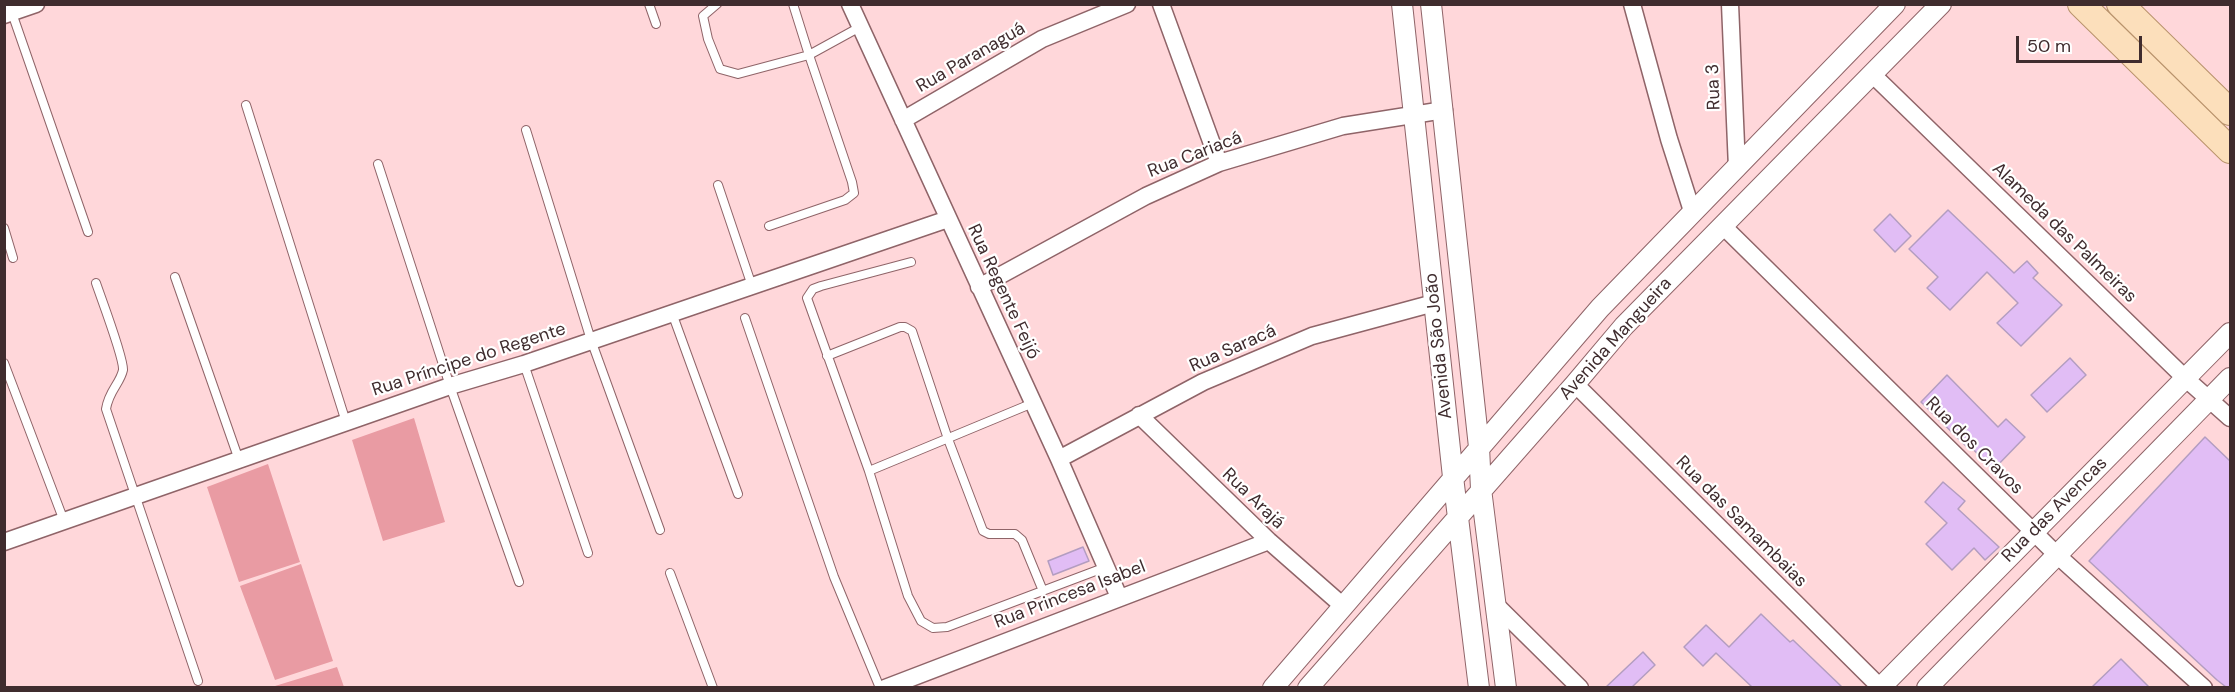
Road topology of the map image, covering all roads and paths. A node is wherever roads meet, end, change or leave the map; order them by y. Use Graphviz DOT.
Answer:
graph roads {
  1 [pos="36,4"];
  2 [pos="649,4"];
  3 [pos="717,4"];
  4 [pos="793,4"];
  5 [pos="850,4"];
  6 [pos="1127,4"];
  7 [pos="1161,4"];
  8 [pos="1402,4"];
  9 [pos="1431,4"];
  10 [pos="1632,4"];
  11 [pos="1730,4"];
  12 [pos="1895,4"];
  13 [pos="1941,4"];
  14 [pos="2081,4"];
  15 [pos="2120,4"];
  16 [pos="8,14"];
  17 [pos="656,24"];
  18 [pos="860,27"];
  19 [pos="809,56"];
  20 [pos="1872,74"];
  21 [pos="246,105"];
  22 [pos="1443,110"];
  23 [pos="2230,112"];
  24 [pos="1413,115"];
  25 [pos="903,120"];
  26 [pos="526,130"];
  27 [pos="2230,150"];
  28 [pos="1220,163"];
  29 [pos="378,164"];
  30 [pos="1737,168"];
  31 [pos="718,185"];
  32 [pos="1693,214"];
  33 [pos="948,219"];
  34 [pos="769,226"];
  35 [pos="1723,226"];
  36 [pos="4,228"];
  37 [pos="88,232"];
  38 [pos="13,258"];
  39 [pos="911,262"];
  40 [pos="175,277"];
  41 [pos="96,283"];
  42 [pos="752,286"];
  43 [pos="979,287"];
  44 [pos="1434,303"];
  45 [pos="672,313"];
  46 [pos="745,318"];
  47 [pos="2230,333"];
  48 [pos="591,340"];
  49 [pos="827,356"];
  50 [pos="4,363"];
  51 [pos="524,364"];
  52 [pos="2185,378"];
  53 [pos="2230,378"];
  54 [pos="1575,384"];
  55 [pos="450,386"];
  56 [pos="2210,399"];
  57 [pos="1033,403"];
  58 [pos="1139,415"];
  59 [pos="2230,418"];
  60 [pos="346,422"];
  61 [pos="948,439"];
  62 [pos="1479,447"];
  63 [pos="1059,459"];
  64 [pos="239,460"];
  65 [pos="869,471"];
  66 [pos="2093,472"];
  67 [pos="1453,477"];
  68 [pos="1481,489"];
  69 [pos="738,494"];
  70 [pos="2118,494"];
  71 [pos="137,496"];
  72 [pos="1458,516"];
  73 [pos="64,521"];
  74 [pos="660,530"];
  75 [pos="2034,532"];
  76 [pos="1269,541"];
  77 [pos="4,542"];
  78 [pos="588,553"];
  79 [pos="2057,555"];
  80 [pos="1106,567"];
  81 [pos="670,573"];
  82 [pos="519,582"];
  83 [pos="1043,591"];
  84 [pos="1119,597"];
  85 [pos="1496,605"];
  86 [pos="1343,606"];
  87 [pos="198,681"];
  88 [pos="713,687"];
  89 [pos="880,687"];
  90 [pos="885,687"];
  91 [pos="1273,687"];
  92 [pos="1308,687"];
  93 [pos="1479,687"];
  94 [pos="1506,687"];
  95 [pos="1580,687"];
  96 [pos="1880,687"];
  97 [pos="1927,687"];
  98 [pos="2204,687"];
  1 -- 16 [label="street"];
  2 -- 17 [label="lane"];
  3 -- 19 [label="lane"];
  4 -- 19 [label="lane"];
  5 -- 18 [label="street, Rua Regente Feijó"];
  6 -- 25 [label="street, Rua Paranaguá"];
  7 -- 28 [label="street"];
  8 -- 24 [label="street, Avenida São João"];
  9 -- 22 [label="street, Avenida São João"];
  10 -- 32 [label="street"];
  11 -- 30 [label="street, Rua 3"];
  12 -- 30 [label="street, Avenida Mangueira"];
  13 -- 20 [label="street, Avenida Mangueira"];
  14 -- 27 [label="main road"];
  15 -- 23 [label="main road"];
  16 -- 37 [label="lane"];
  18 -- 19 [label="lane"];
  18 -- 25 [label="street, Rua Regente Feijó"];
  19 -- 34 [label="lane"];
  20 -- 35 [label="street, Avenida Mangueira"];
  20 -- 52 [label="street, Alameda das Palmeiras"];
  21 -- 60 [label="lane"];
  22 -- 24 [label="street, Rua Cariacá"];
  22 -- 62 [label="street, Avenida São João"];
  24 -- 28 [label="street, Rua Cariacá"];
  24 -- 44 [label="street, Avenida São João"];
  25 -- 33 [label="street, Rua Regente Feijó"];
  26 -- 48 [label="lane"];
  28 -- 43 [label="street, Rua Cariacá"];
  29 -- 55 [label="lane"];
  30 -- 32 [label="street, Avenida Mangueira"];
  31 -- 42 [label="lane"];
  32 -- 62 [label="street, Avenida Mangueira"];
  33 -- 42 [label="street, Rua Príncipe do Regente"];
  33 -- 43 [label="street, Rua Regente Feijó"];
  35 -- 54 [label="street, Avenida Mangueira"];
  35 -- 75 [label="street, Rua dos Cravos"];
  36 -- 38 [label="lane"];
  39 -- 49 [label="lane"];
  40 -- 64 [label="lane"];
  41 -- 71 [label="lane"];
  42 -- 45 [label="street, Rua Príncipe do Regente"];
  43 -- 57 [label="street, Rua Regente Feijó"];
  44 -- 58 [label="street, Rua Saracá"];
  44 -- 67 [label="street, Avenida São João"];
  45 -- 48 [label="street, Rua Príncipe do Regente"];
  45 -- 69 [label="lane"];
  46 -- 89 [label="lane"];
  47 -- 52 [label="street, Rua das Avencas"];
  48 -- 51 [label="street, Rua Príncipe do Regente"];
  48 -- 74 [label="lane"];
  49 -- 61 [label="lane"];
  49 -- 65 [label="lane"];
  50 -- 73 [label="lane"];
  51 -- 55 [label="street, Rua Príncipe do Regente"];
  51 -- 78 [label="lane"];
  52 -- 56 [label="street, Alameda das Palmeiras"];
  52 -- 66 [label="street, Rua das Avencas"];
  53 -- 56 [label="street, Rua das Avencas"];
  54 -- 68 [label="street, Avenida Mangueira"];
  54 -- 96 [label="street, Rua das Samambaias"];
  55 -- 60 [label="street, Rua Príncipe do Regente"];
  55 -- 82 [label="lane"];
  56 -- 59 [label="street, Alameda das Palmeiras"];
  56 -- 70 [label="street, Rua das Avencas"];
  57 -- 61 [label="lane"];
  57 -- 63 [label="street, Rua Regente Feijó"];
  58 -- 63 [label="street, Rua Saracá"];
  58 -- 76 [label="street, Rua Arajá"];
  60 -- 64 [label="street, Rua Príncipe do Regente"];
  61 -- 65 [label="lane"];
  61 -- 83 [label="lane"];
  62 -- 67 [label="street, Avenida Mangueira"];
  62 -- 68 [label="street, Avenida São João"];
  63 -- 80 [label="street, Rua Regente Feijó"];
  64 -- 71 [label="street, Rua Príncipe do Regente"];
  65 -- 83 [label="lane"];
  66 -- 70 [label="street"];
  66 -- 75 [label="street, Rua das Avencas"];
  67 -- 72 [label="street, Avenida São João"];
  67 -- 86 [label="street, Avenida Mangueira"];
  68 -- 72 [label="street, Avenida Mangueira"];
  68 -- 85 [label="street, Avenida São João"];
  70 -- 79 [label="street, Rua das Avencas"];
  71 -- 73 [label="street, Rua Príncipe do Regente"];
  71 -- 87 [label="lane"];
  72 -- 92 [label="street, Avenida Mangueira"];
  72 -- 93 [label="street, Avenida São João"];
  73 -- 77 [label="street, Rua Príncipe do Regente"];
  75 -- 79 [label="street, Rua dos Cravos"];
  75 -- 96 [label="street, Rua das Avencas"];
  76 -- 84 [label="street, Rua Princesa Isabel"];
  76 -- 86 [label="street, Rua Arajá"];
  79 -- 97 [label="street, Rua das Avencas"];
  79 -- 98 [label="street, Rua dos Cravos"];
  80 -- 83 [label="lane"];
  80 -- 84 [label="street, Rua Regente Feijó"];
  81 -- 88 [label="lane"];
  84 -- 90 [label="street, Rua Princesa Isabel"];
  85 -- 94 [label="street, Avenida São João"];
  85 -- 95 [label="street"];
  86 -- 91 [label="street, Avenida Mangueira"];
}
